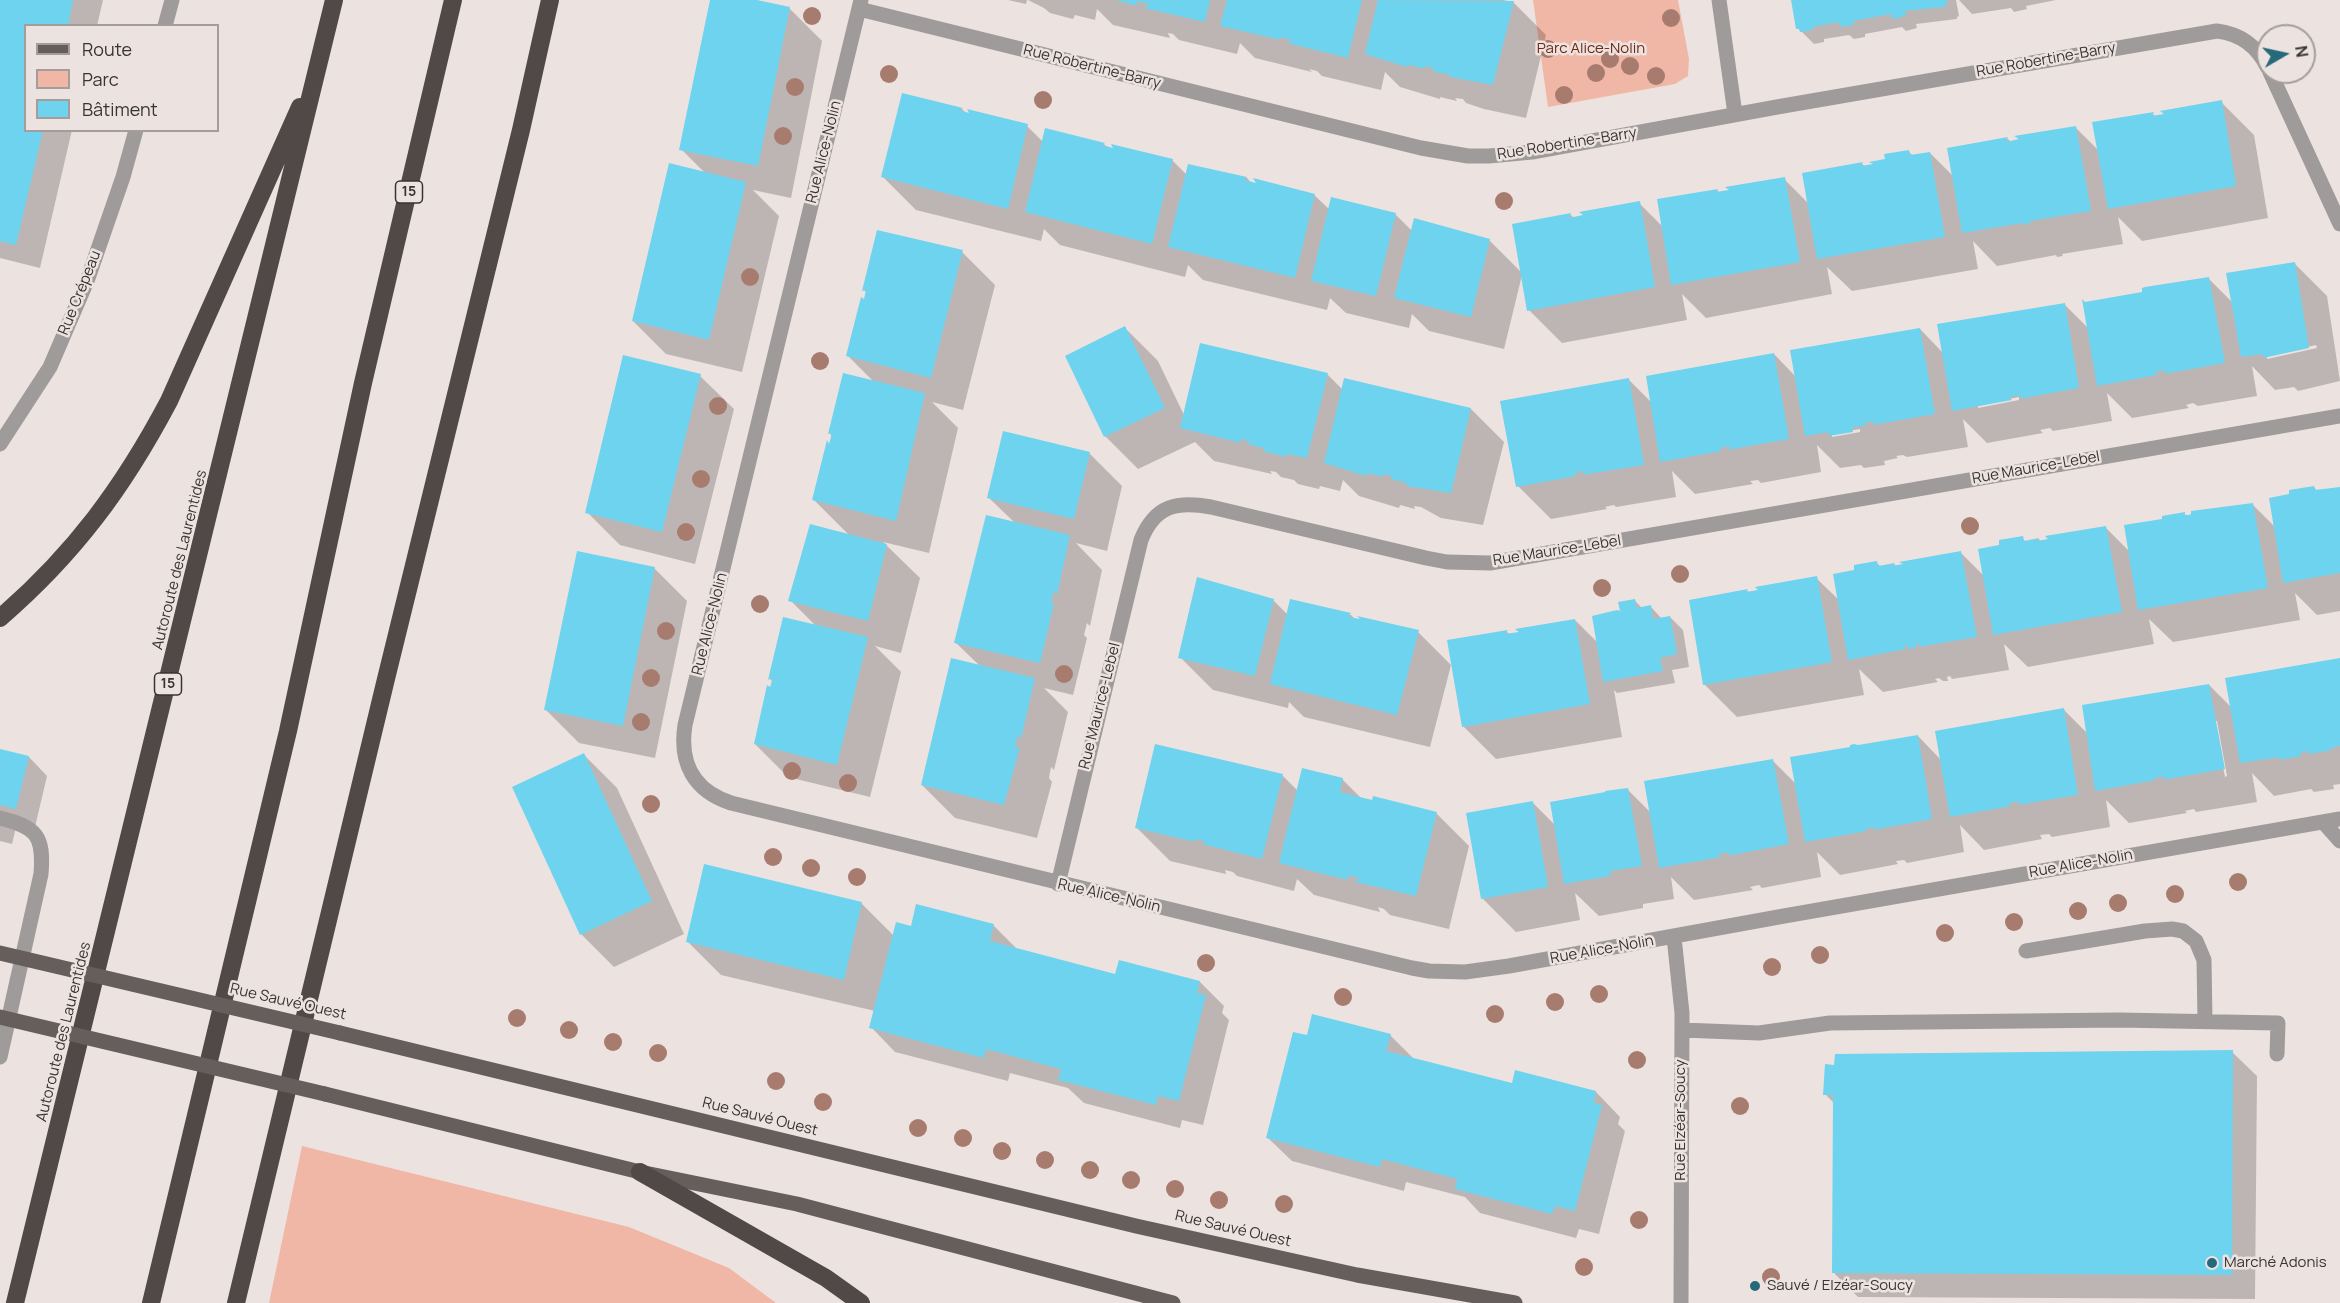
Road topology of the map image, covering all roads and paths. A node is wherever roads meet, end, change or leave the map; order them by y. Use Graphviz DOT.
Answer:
graph roads {
  1 [pos="172,0"];
  2 [pos="334,0"];
  3 [pos="453,0"];
  4 [pos="550,0"];
  5 [pos="1719,0"];
  6 [pos="860,4"];
  7 [pos="166,24"];
  8 [pos="2256,49"];
  9 [pos="318,65"];
  10 [pos="2275,84"];
  11 [pos="1735,114"];
  12 [pos="135,132"];
  13 [pos="2340,224"];
  14 [pos="2340,416"];
  15 [pos="0,444"];
  16 [pos="0,618"];
  17 [pos="0,818"];
  18 [pos="2340,819"];
  19 [pos="2324,824"];
  20 [pos="2340,841"];
  21 [pos="1058,884"];
  22 [pos="1674,937"];
  23 [pos="2026,951"];
  24 [pos="0,953"];
  25 [pos="0,1017"];
  26 [pos="2205,1021"];
  27 [pos="1682,1030"];
  28 [pos="2277,1054"];
  29 [pos="0,1057"];
  30 [pos="640,1172"];
  31 [pos="15,1303"];
  32 [pos="151,1303"];
  33 [pos="237,1303"];
  34 [pos="861,1303"];
  35 [pos="1173,1303"];
  36 [pos="1515,1303"];
  37 [pos="1681,1303"];
  1 -- 7 [label="street"];
  2 -- 9 [label="highway, Autoroute des Laurentides / 15"];
  3 -- 32 [label="highway, 15"];
  4 -- 33 [label="highway"];
  5 -- 11 [label="street"];
  6 -- 11 [label="street, Rue Robertine-Barry"];
  6 -- 21 [label="street, Rue Alice-Nolin"];
  8 -- 11 [label="street, Rue Robertine-Barry"];
  9 -- 16 [label="highway"];
  9 -- 31 [label="highway, Autoroute des Laurentides / 15"];
  10 -- 13 [label="street, Rue Robertine-Barry"];
  12 -- 15 [label="street, Rue Crépeau"];
  14 -- 21 [label="street, Rue Maurice-Lebel"];
  17 -- 29 [label="street"];
  18 -- 19 [label="street, Rue Alice-Nolin"];
  19 -- 20 [label="street"];
  19 -- 22 [label="street, Rue Alice-Nolin"];
  21 -- 22 [label="street, Rue Alice-Nolin"];
  22 -- 27 [label="street, Rue Elzéar-Soucy"];
  23 -- 26 [label="street"];
  24 -- 36 [label="main road, Rue Sauvé Ouest, bridge"];
  25 -- 30 [label="main road, bridge"];
  26 -- 27 [label="street"];
  26 -- 28 [label="street"];
  27 -- 37 [label="street, Rue Elzéar-Soucy"];
  30 -- 34 [label="highway"];
  30 -- 35 [label="main road"];
}
